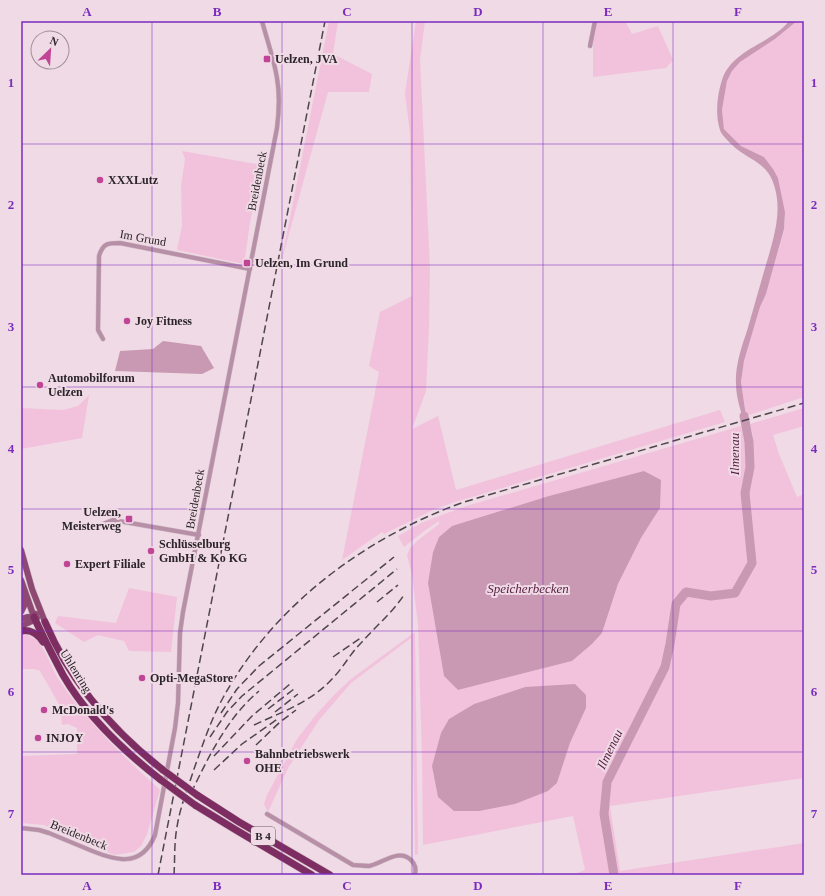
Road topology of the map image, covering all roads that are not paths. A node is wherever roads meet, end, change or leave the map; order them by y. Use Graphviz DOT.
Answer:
graph roads {
  1 [pos="262,21"];
  2 [pos="595,21"];
  3 [pos="590,46"];
  4 [pos="250,269"];
  5 [pos="103,339"];
  6 [pos="100,526"];
  7 [pos="199,535"];
  8 [pos="21,550"];
  9 [pos="21,580"];
  10 [pos="24,590"];
  11 [pos="38,606"];
  12 [pos="21,612"];
  13 [pos="34,617"];
  14 [pos="21,619"];
  15 [pos="45,622"];
  16 [pos="21,626"];
  17 [pos="21,631"];
  18 [pos="63,676"];
  19 [pos="267,814"];
  20 [pos="21,828"];
  21 [pos="312,875"];
  22 [pos="330,875"];
  23 [pos="416,875"];
  1 -- 4 [label="street, Breidenbeck"];
  2 -- 3 [label="street"];
  4 -- 5 [label="street, Im Grund"];
  4 -- 7 [label="street, Breidenbeck"];
  6 -- 7 [label="street"];
  7 -- 20 [label="street, Breidenbeck"];
  8 -- 11 [label="main road, B 4"];
  9 -- 10 [label="main road, B 4"];
  10 -- 12 [label="main road"];
  10 -- 13 [label="main road, B 4"];
  11 -- 13 [label="main road"];
  11 -- 15 [label="main road, B 4"];
  13 -- 14 [label="main road"];
  13 -- 15 [label="main road"];
  13 -- 16 [label="main road"];
  13 -- 18 [label="highway, Uhlenring / B 4"];
  15 -- 22 [label="highway, Uhlenring / B 4, bridge"];
  17 -- 18 [label="highway"];
  18 -- 21 [label="highway, Uhlenring / B 4, bridge"];
  19 -- 23 [label="street"];
}
